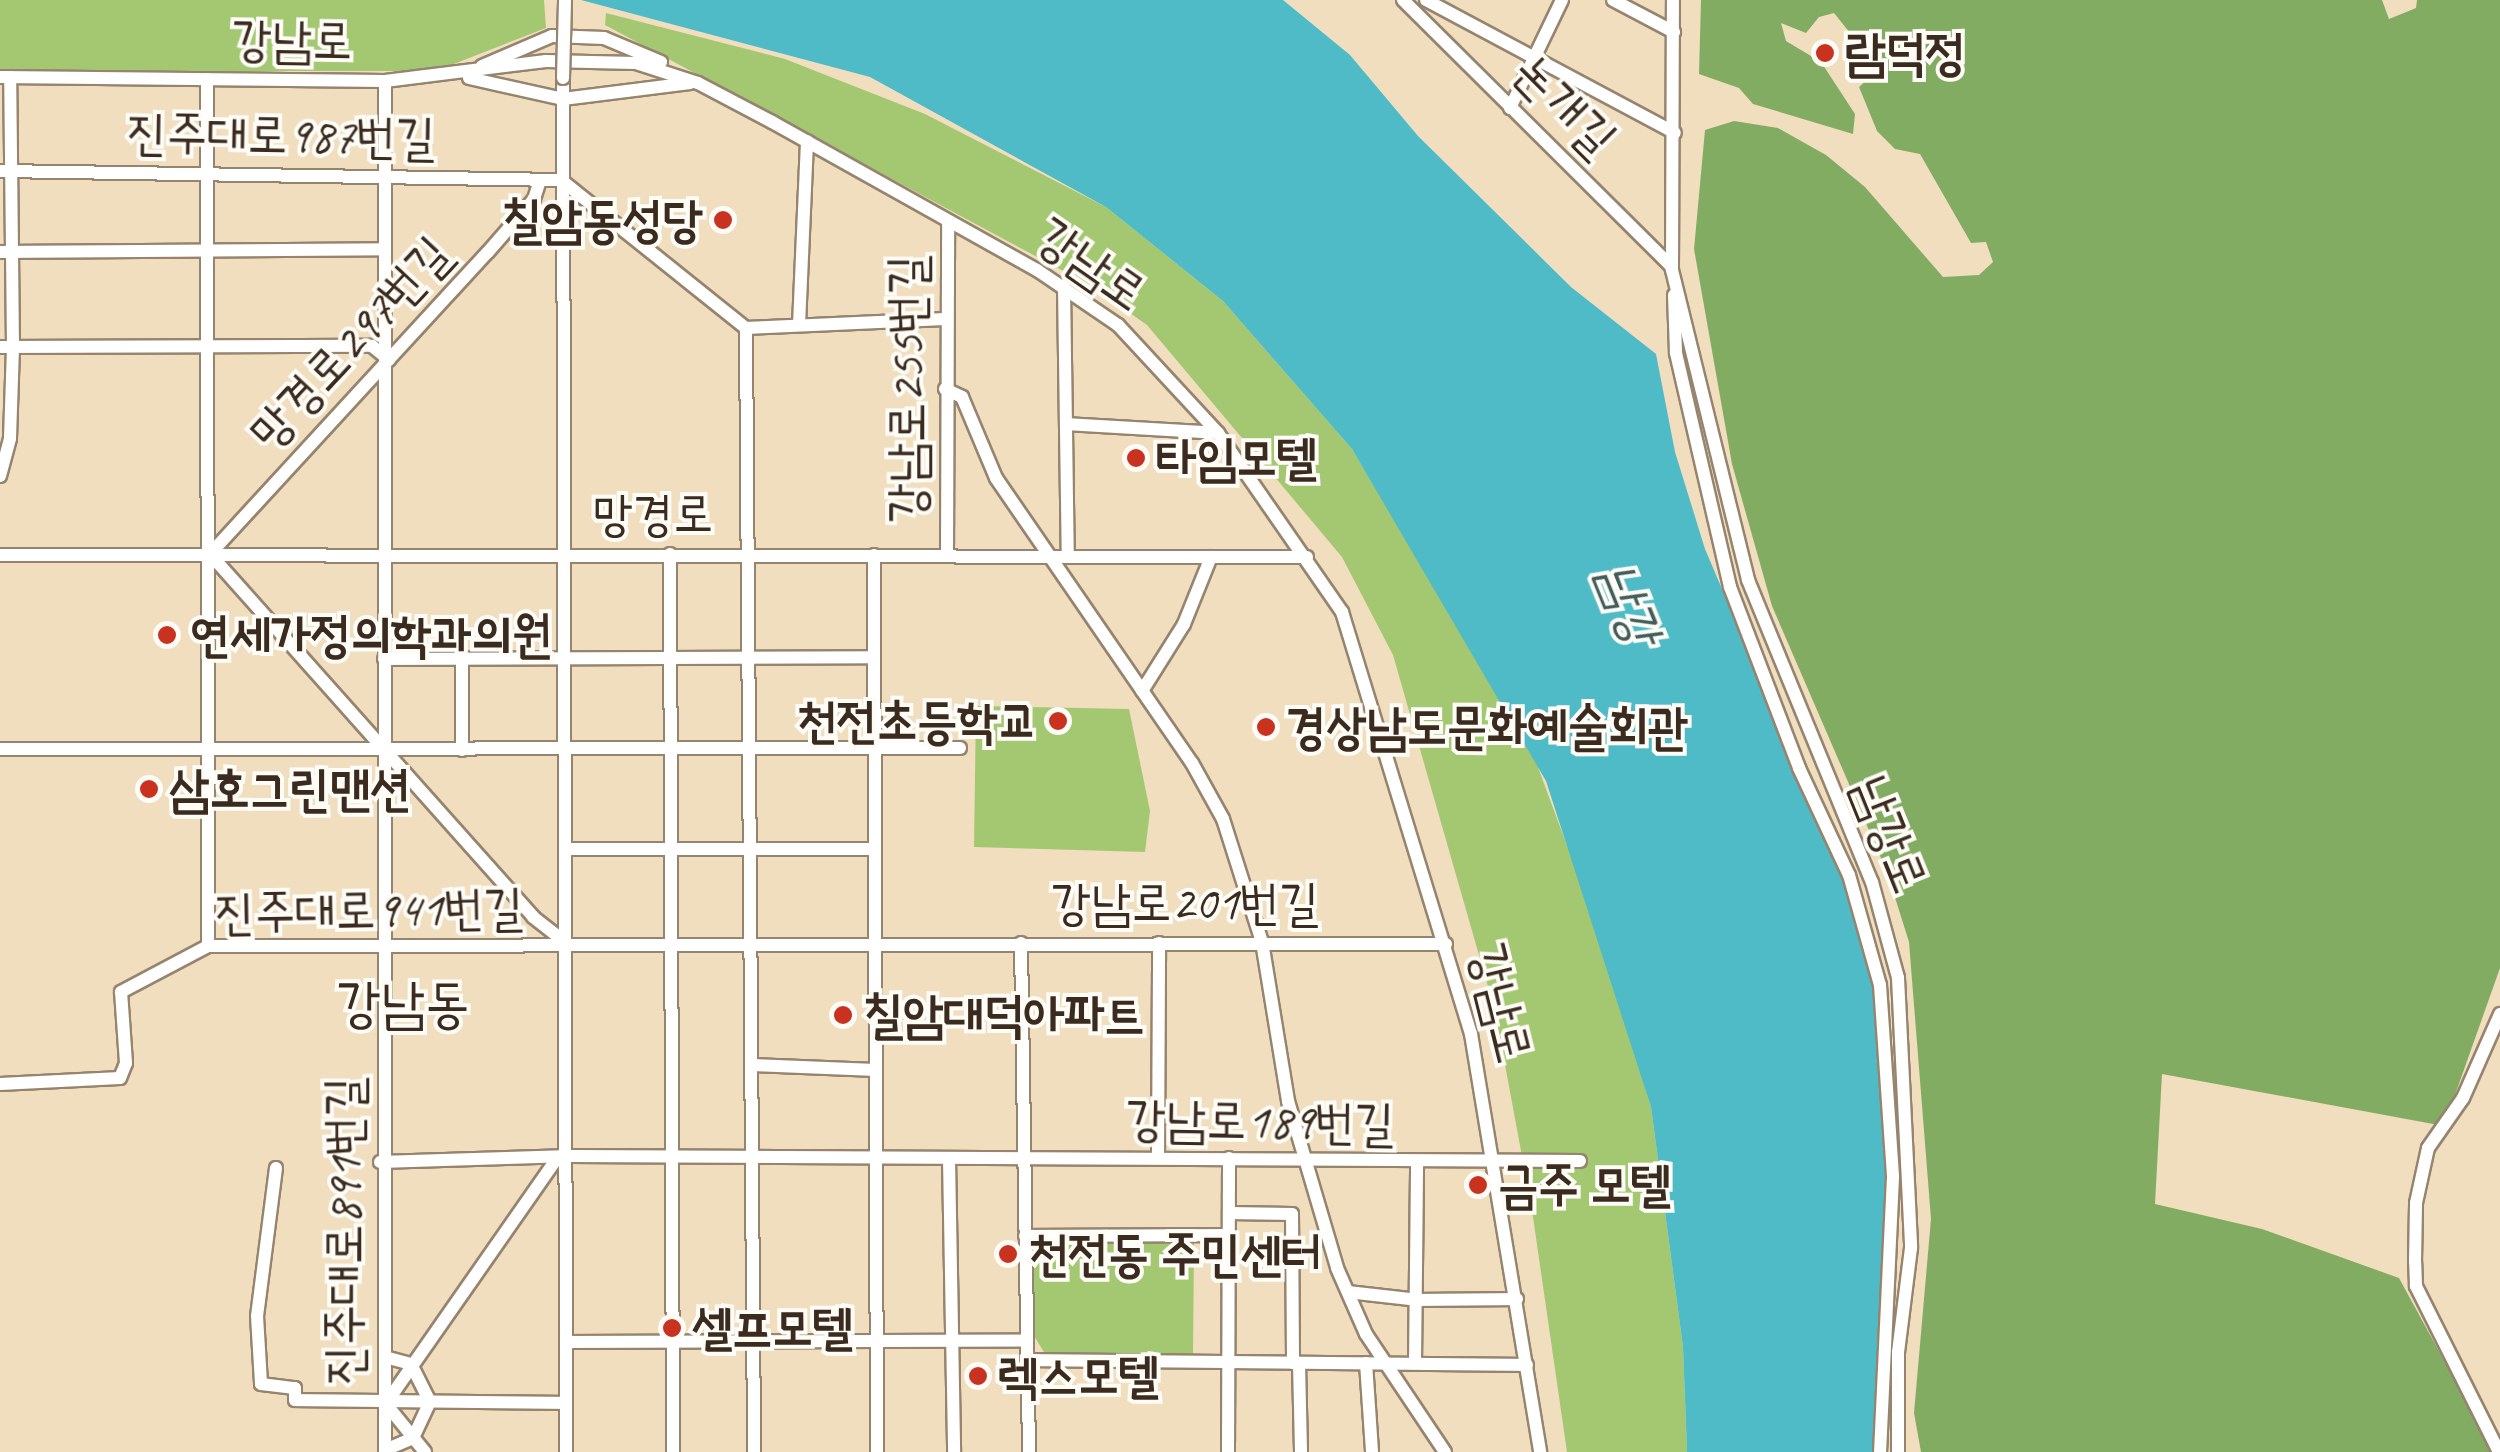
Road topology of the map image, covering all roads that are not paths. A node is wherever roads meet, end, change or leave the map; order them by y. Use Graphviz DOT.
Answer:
graph roads {
  1 [pos="565,0"];
  2 [pos="1404,0"];
  3 [pos="1426,0"];
  4 [pos="1562,0"];
  5 [pos="1613,0"];
  6 [pos="1673,0"];
  7 [pos="1674,32"];
  8 [pos="1534,58"];
  9 [pos="460,76"];
  10 [pos="5,77"];
  11 [pos="206,79"];
  12 [pos="385,81"];
  13 [pos="698,83"];
  14 [pos="563,99"];
  15 [pos="1510,108"];
  16 [pos="1676,133"];
  17 [pos="807,141"];
  18 [pos="6,170"];
  19 [pos="207,174"];
  20 [pos="384,176"];
  21 [pos="540,180"];
  22 [pos="561,180"];
  23 [pos="948,222"];
  24 [pos="208,249"];
  25 [pos="384,249"];
  26 [pos="7,252"];
  27 [pos="1671,266"];
  28 [pos="1064,286"];
  29 [pos="945,319"];
  30 [pos="799,325"];
  31 [pos="746,328"];
  32 [pos="6,347"];
  33 [pos="210,347"];
  34 [pos="389,360"];
  35 [pos="946,390"];
  36 [pos="1067,424"];
  37 [pos="1218,433"];
  38 [pos="0,476"];
  39 [pos="210,554"];
  40 [pos="567,554"];
  41 [pos="670,554"];
  42 [pos="750,554"];
  43 [pos="0,555"];
  44 [pos="384,555"];
  45 [pos="874,555"];
  46 [pos="947,556"];
  47 [pos="1051,556"];
  48 [pos="1068,556"];
  49 [pos="1211,557"];
  50 [pos="1306,557"];
  51 [pos="748,656"];
  52 [pos="668,657"];
  53 [pos="568,658"];
  54 [pos="874,658"];
  55 [pos="384,659"];
  56 [pos="462,659"];
  57 [pos="1142,691"];
  58 [pos="209,748"];
  59 [pos="960,748"];
  60 [pos="0,749"];
  61 [pos="668,749"];
  62 [pos="751,749"];
  63 [pos="875,749"];
  64 [pos="381,750"];
  65 [pos="462,750"];
  66 [pos="568,750"];
  67 [pos="568,849"];
  68 [pos="668,849"];
  69 [pos="752,849"];
  70 [pos="875,849"];
  71 [pos="1262,942"];
  72 [pos="1020,943"];
  73 [pos="1159,943"];
  74 [pos="669,944"];
  75 [pos="752,944"];
  76 [pos="875,944"];
  77 [pos="1446,944"];
  78 [pos="569,945"];
  79 [pos="208,946"];
  80 [pos="385,948"];
  81 [pos="2500,1014"];
  82 [pos="752,1066"];
  83 [pos="876,1070"];
  84 [pos="0,1084"];
  85 [pos="563,1157"];
  86 [pos="670,1157"];
  87 [pos="753,1157"];
  88 [pos="876,1158"];
  89 [pos="949,1158"];
  90 [pos="1024,1158"];
  91 [pos="1158,1158"];
  92 [pos="1230,1158"];
  93 [pos="1580,1161"];
  94 [pos="380,1162"];
  95 [pos="1304,1163"];
  96 [pos="1494,1164"];
  97 [pos="1417,1165"];
  98 [pos="276,1168"];
  99 [pos="1230,1212"];
  100 [pos="1229,1235"];
  101 [pos="1025,1236"];
  102 [pos="1348,1292"];
  103 [pos="1517,1298"];
  104 [pos="1419,1300"];
  105 [pos="1027,1340"];
  106 [pos="876,1341"];
  107 [pos="952,1341"];
  108 [pos="568,1342"];
  109 [pos="672,1342"];
  110 [pos="754,1342"];
  111 [pos="385,1357"];
  112 [pos="1027,1360"];
  113 [pos="1230,1362"];
  114 [pos="1296,1363"];
  115 [pos="1366,1363"];
  116 [pos="1416,1363"];
  117 [pos="412,1364"];
  118 [pos="1386,1364"];
  119 [pos="1527,1365"];
  120 [pos="430,1402"];
  121 [pos="566,1402"];
  122 [pos="386,1404"];
  123 [pos="413,1438"];
  124 [pos="673,1446"];
  125 [pos="1029,1447"];
  126 [pos="954,1450"];
  127 [pos="385,1451"];
  128 [pos="1372,1451"];
  129 [pos="425,1452"];
  130 [pos="566,1452"];
  131 [pos="754,1452"];
  132 [pos="877,1452"];
  133 [pos="1228,1452"];
  134 [pos="1301,1452"];
  135 [pos="1444,1452"];
  136 [pos="1540,1452"];
  137 [pos="1880,1452"];
  138 [pos="1898,1452"];
  139 [pos="2499,1452"];
  1 -- 14 [label="street, bridge"];
  2 -- 15 [label="street, 논개길"];
  3 -- 8 [label="street"];
  4 -- 8 [label="street"];
  5 -- 7 [label="street"];
  6 -- 7 [label="street, 남강로"];
  7 -- 16 [label="street, 남강로"];
  8 -- 15 [label="street"];
  8 -- 16 [label="street"];
  9 -- 12 [label="street, 강남로"];
  9 -- 13 [label="street, 강남로"];
  9 -- 13 [label="street"];
  9 -- 14 [label="street"];
  10 -- 11 [label="street, 강남로"];
  10 -- 18 [label="street"];
  11 -- 12 [label="street, 강남로"];
  11 -- 19 [label="street"];
  12 -- 20 [label="street, 진주대로891번길"];
  13 -- 14 [label="street"];
  13 -- 17 [label="street, 강남로"];
  14 -- 22 [label="street"];
  15 -- 27 [label="street, 논개길"];
  16 -- 27 [label="street, 남강로"];
  17 -- 23 [label="street, 강남로"];
  17 -- 30 [label="street"];
  18 -- 19 [label="street, 진주대로987번길"];
  18 -- 26 [label="street"];
  19 -- 20 [label="street, 진주대로987번길"];
  19 -- 24 [label="street"];
  20 -- 21 [label="street, 진주대로987번길"];
  20 -- 25 [label="street, 진주대로891번길"];
  21 -- 22 [label="street, 진주대로987번길"];
  21 -- 34 [label="street, 망경로297번길"];
  22 -- 31 [label="street"];
  22 -- 40 [label="street"];
  23 -- 28 [label="street, 강남로"];
  23 -- 29 [label="street, 강남로255번길"];
  24 -- 25 [label="street"];
  24 -- 26 [label="street"];
  24 -- 33 [label="street"];
  25 -- 34 [label="street, 진주대로891번길"];
  26 -- 32 [label="street"];
  27 -- 137 [label="street, 남강로"];
  27 -- 138 [label="street, 남강로"];
  28 -- 36 [label="street"];
  28 -- 37 [label="street, 강남로"];
  29 -- 30 [label="street"];
  29 -- 35 [label="street, 강남로255번길"];
  30 -- 31 [label="street"];
  31 -- 42 [label="street"];
  32 -- 33 [label="street"];
  32 -- 38 [label="street"];
  33 -- 34 [label="street"];
  33 -- 39 [label="street"];
  34 -- 39 [label="street, 망경로297번길"];
  34 -- 44 [label="street, 진주대로891번길"];
  35 -- 46 [label="street, 강남로255번길"];
  35 -- 47 [label="street"];
  36 -- 37 [label="street"];
  36 -- 48 [label="street"];
  37 -- 50 [label="street, 강남로"];
  39 -- 43 [label="street, 망경로"];
  39 -- 44 [label="street, 망경로"];
  39 -- 58 [label="street"];
  39 -- 64 [label="street"];
  40 -- 41 [label="street, 망경로"];
  40 -- 44 [label="street, 망경로"];
  40 -- 53 [label="street"];
  41 -- 42 [label="street, 망경로"];
  41 -- 52 [label="street"];
  42 -- 45 [label="street, 망경로"];
  42 -- 51 [label="street"];
  44 -- 55 [label="street, 진주대로891번길"];
  45 -- 46 [label="street, 망경로"];
  45 -- 54 [label="street"];
  46 -- 47 [label="street, 망경로"];
  47 -- 48 [label="street, 망경로"];
  47 -- 57 [label="street"];
  48 -- 49 [label="street, 망경로"];
  49 -- 50 [label="street, 망경로"];
  49 -- 57 [label="street"];
  50 -- 77 [label="street, 강남로"];
  51 -- 52 [label="street"];
  51 -- 54 [label="street"];
  51 -- 62 [label="street"];
  52 -- 53 [label="street"];
  52 -- 61 [label="street"];
  53 -- 56 [label="street"];
  53 -- 66 [label="street"];
  54 -- 63 [label="street"];
  55 -- 56 [label="street"];
  55 -- 64 [label="street, 진주대로891번길"];
  56 -- 65 [label="street"];
  57 -- 71 [label="street"];
  58 -- 60 [label="street"];
  58 -- 64 [label="street"];
  58 -- 79 [label="street"];
  59 -- 63 [label="street"];
  61 -- 62 [label="street"];
  61 -- 66 [label="street"];
  61 -- 68 [label="street"];
  62 -- 63 [label="street"];
  62 -- 69 [label="street"];
  63 -- 70 [label="street"];
  64 -- 65 [label="street"];
  64 -- 78 [label="street"];
  64 -- 80 [label="street, 진주대로891번길"];
  65 -- 66 [label="street"];
  66 -- 67 [label="street"];
  67 -- 68 [label="street"];
  67 -- 78 [label="street"];
  68 -- 69 [label="street"];
  68 -- 74 [label="street"];
  69 -- 70 [label="street"];
  69 -- 75 [label="street"];
  70 -- 76 [label="street"];
  71 -- 73 [label="street, 강남로201번길"];
  71 -- 77 [label="street, 강남로201번길"];
  71 -- 95 [label="street"];
  72 -- 73 [label="street, 강남로201번길"];
  72 -- 76 [label="street, 진주대로941번길"];
  72 -- 90 [label="street, 강남로201번길"];
  73 -- 91 [label="street"];
  74 -- 75 [label="street, 진주대로941번길"];
  74 -- 78 [label="street, 진주대로941번길"];
  74 -- 86 [label="street"];
  75 -- 76 [label="street, 진주대로941번길"];
  75 -- 82 [label="street"];
  76 -- 83 [label="street"];
  77 -- 96 [label="street, 강남로"];
  78 -- 80 [label="street, 진주대로941번길"];
  78 -- 85 [label="street"];
  79 -- 80 [label="street, 진주대로941번길"];
  79 -- 84 [label="street, 진주대로941번길"];
  80 -- 94 [label="street, 진주대로891번길"];
  81 -- 139 [label="street"];
  82 -- 83 [label="street"];
  82 -- 87 [label="street"];
  83 -- 88 [label="street"];
  85 -- 86 [label="street, 강남로189번길"];
  85 -- 94 [label="street, 강남로189번길"];
  85 -- 108 [label="street"];
  85 -- 117 [label="street"];
  86 -- 87 [label="street, 강남로189번길"];
  86 -- 109 [label="street"];
  87 -- 88 [label="street, 강남로189번길"];
  87 -- 110 [label="street"];
  88 -- 89 [label="street, 강남로189번길"];
  88 -- 106 [label="street"];
  89 -- 90 [label="street, 강남로189번길"];
  89 -- 107 [label="street"];
  90 -- 91 [label="street, 강남로189번길"];
  90 -- 101 [label="street"];
  91 -- 92 [label="street, 강남로189번길"];
  92 -- 95 [label="street, 강남로189번길"];
  92 -- 99 [label="street"];
  93 -- 96 [label="street, 강남로189번길"];
  94 -- 111 [label="street, 진주대로891번길"];
  95 -- 97 [label="street, 강남로189번길"];
  95 -- 102 [label="street"];
  96 -- 97 [label="street, 강남로189번길"];
  96 -- 103 [label="street, 강남로"];
  97 -- 104 [label="street"];
  98 -- 122 [label="street"];
  99 -- 100 [label="street"];
  99 -- 114 [label="street, 강남로189번길"];
  100 -- 101 [label="street"];
  100 -- 113 [label="street"];
  101 -- 105 [label="street"];
  102 -- 104 [label="street"];
  102 -- 118 [label="street"];
  103 -- 104 [label="street"];
  103 -- 119 [label="street, 강남로"];
  104 -- 116 [label="street"];
  105 -- 107 [label="street"];
  105 -- 112 [label="street"];
  106 -- 107 [label="street"];
  106 -- 110 [label="street"];
  106 -- 132 [label="street"];
  107 -- 126 [label="street"];
  108 -- 109 [label="street"];
  108 -- 121 [label="street"];
  109 -- 110 [label="street"];
  109 -- 124 [label="street"];
  110 -- 131 [label="street"];
  111 -- 117 [label="street"];
  111 -- 122 [label="street, 진주대로891번길"];
  112 -- 113 [label="street"];
  112 -- 125 [label="street"];
  113 -- 114 [label="street"];
  113 -- 133 [label="street"];
  114 -- 115 [label="street"];
  114 -- 134 [label="street"];
  115 -- 118 [label="street"];
  115 -- 128 [label="street"];
  116 -- 118 [label="street"];
  116 -- 119 [label="street"];
  117 -- 120 [label="street"];
  117 -- 122 [label="street"];
  118 -- 135 [label="street"];
  119 -- 136 [label="street, 강남로"];
  120 -- 121 [label="street"];
  120 -- 122 [label="street"];
  120 -- 123 [label="street"];
  121 -- 130 [label="street"];
  122 -- 123 [label="street"];
  122 -- 127 [label="street, 진주대로891번길"];
  123 -- 127 [label="street"];
  123 -- 129 [label="street"];
}
